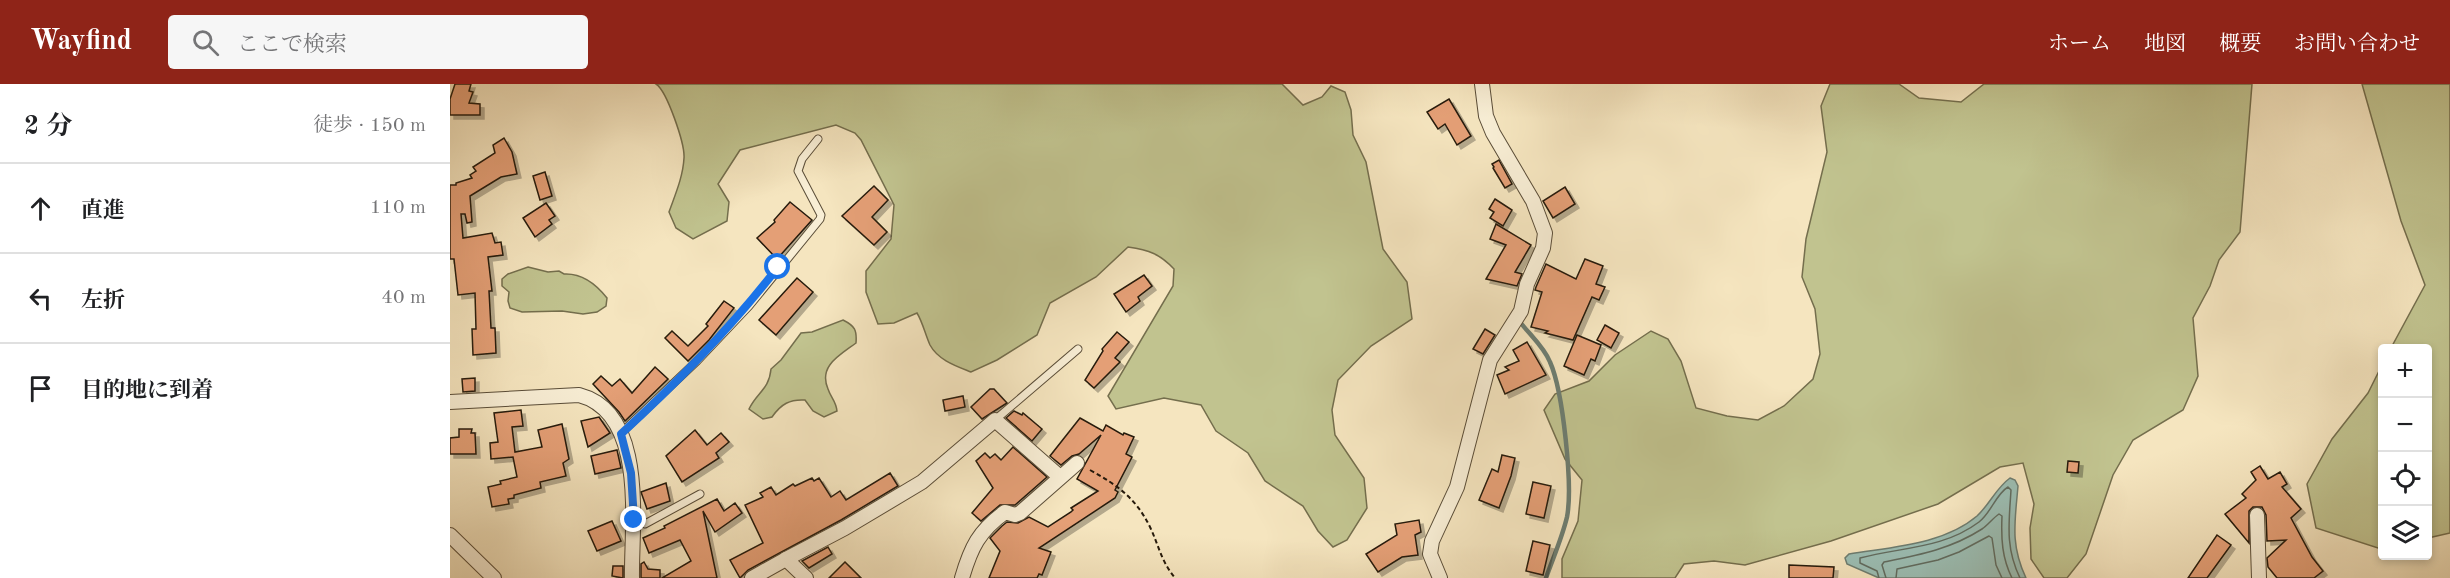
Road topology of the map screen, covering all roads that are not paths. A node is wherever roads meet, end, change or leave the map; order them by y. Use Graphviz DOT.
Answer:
graph roads {
  1 [pos="1482,84"];
  2 [pos="818,139"];
  3 [pos="1078,349"];
  4 [pos="450,402"];
  5 [pos="995,420"];
  6 [pos="621,434"];
  7 [pos="1077,463"];
  8 [pos="1060,477"];
  9 [pos="699,494"];
  10 [pos="2257,515"];
  11 [pos="634,520"];
  12 [pos="450,535"];
  13 [pos="786,559"];
  14 [pos="494,578"];
  15 [pos="632,578"];
  16 [pos="752,578"];
  17 [pos="806,578"];
  18 [pos="962,578"];
  19 [pos="1440,578"];
  20 [pos="2259,578"];
  1 -- 19 [label="street"];
  2 -- 6 [label="lane"];
  3 -- 5 [label="lane"];
  4 -- 6 [label="street"];
  5 -- 8 [label="street"];
  5 -- 13 [label="street"];
  6 -- 11 [label="street"];
  7 -- 8 [label="street"];
  8 -- 18 [label="street"];
  9 -- 11 [label="lane"];
  10 -- 20 [label="street"];
  11 -- 15 [label="street"];
  12 -- 14 [label="street"];
  13 -- 16 [label="street"];
  13 -- 17 [label="street"];
}
